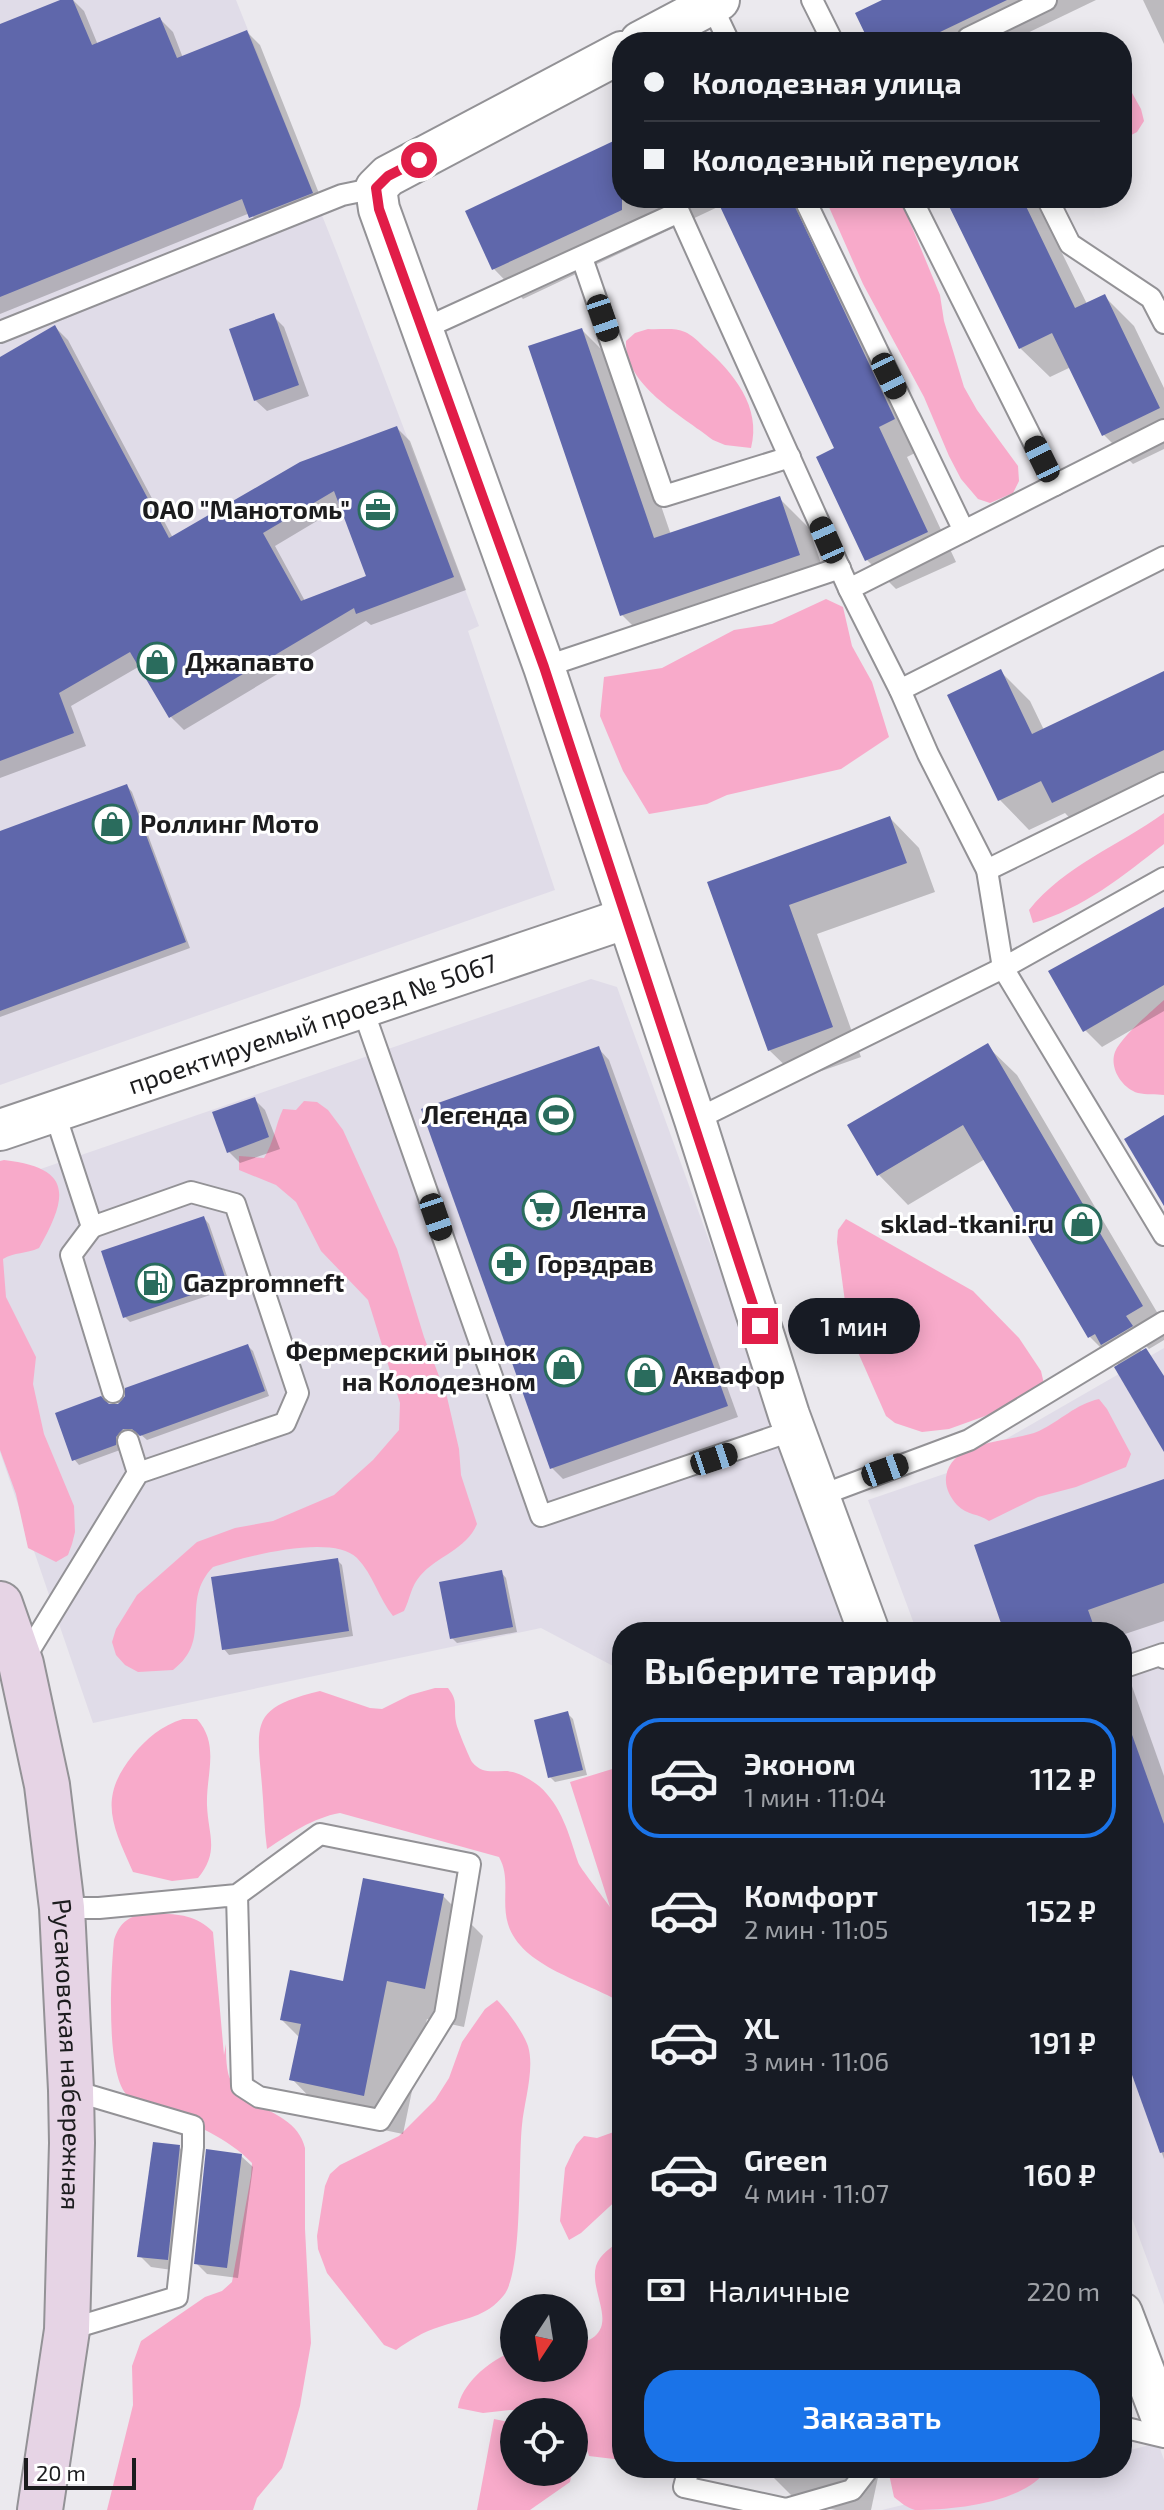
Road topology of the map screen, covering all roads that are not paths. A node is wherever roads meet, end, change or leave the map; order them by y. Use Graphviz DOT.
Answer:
graph roads {
  1 [pos="812,0"];
  2 [pos="1046,0"];
  3 [pos="715,2"];
  4 [pos="659,32"];
  5 [pos="726,32"];
  6 [pos="828,32"];
  7 [pos="980,32"];
  8 [pos="612,57"];
  9 [pos="376,188"];
  10 [pos="809,208"];
  11 [pos="916,208"];
  12 [pos="1052,208"];
  13 [pos="582,258"];
  14 [pos="1158,295"];
  15 [pos="1164,323"];
  16 [pos="423,329"];
  17 [pos="0,332"];
  18 [pos="1164,430"];
  19 [pos="790,457"];
  20 [pos="1055,485"];
  21 [pos="964,531"];
  22 [pos="1164,557"];
  23 [pos="840,568"];
  24 [pos="849,589"];
  25 [pos="544,667"];
  26 [pos="900,690"];
  27 [pos="1164,783"];
  28 [pos="987,870"];
  29 [pos="1164,878"];
  30 [pos="627,918"];
  31 [pos="1003,968"];
  32 [pos="362,1007"];
  33 [pos="54,1111"];
  34 [pos="695,1120"];
  35 [pos="0,1130"];
  36 [pos="92,1227"];
  37 [pos="1164,1235"];
  38 [pos="1164,1322"];
  39 [pos="113,1392"];
  40 [pos="794,1430"];
  41 [pos="128,1441"];
  42 [pos="138,1473"];
  43 [pos="819,1496"];
  44 [pos="0,1604"];
  45 [pos="865,1622"];
  46 [pos="1164,1658"];
  47 [pos="21,1664"];
  48 [pos="1132,1665"];
  49 [pos="237,1895"];
  50 [pos="62,1908"];
  51 [pos="71,2090"];
  52 [pos="67,2330"];
  53 [pos="1132,2339"];
  54 [pos="1164,2424"];
  55 [pos="1132,2429"];
  56 [pos="1164,2437"];
  57 [pos="686,2478"];
  58 [pos="855,2478"];
  59 [pos="861,2478"];
  60 [pos="852,2490"];
  61 [pos="40,2510"];
  1 -- 6 [label="lane"];
  2 -- 7 [label="lane"];
  3 -- 4 [label="street"];
  3 -- 5 [label="lane"];
  8 -- 9 [label="street"];
  9 -- 16 [label="street"];
  9 -- 17 [label="lane"];
  10 -- 21 [label="lane"];
  11 -- 20 [label="lane"];
  12 -- 14 [label="lane"];
  13 -- 16 [label="lane"];
  13 -- 19 [label="lane"];
  13 -- 19 [label="lane"];
  14 -- 15 [label="lane"];
  16 -- 25 [label="street"];
  18 -- 20 [label="lane"];
  19 -- 23 [label="lane"];
  20 -- 21 [label="lane"];
  21 -- 24 [label="lane"];
  22 -- 26 [label="lane"];
  23 -- 24 [label="lane"];
  23 -- 25 [label="lane"];
  24 -- 26 [label="lane"];
  25 -- 30 [label="street"];
  26 -- 28 [label="lane"];
  27 -- 28 [label="lane"];
  28 -- 31 [label="lane"];
  29 -- 31 [label="lane"];
  30 -- 32 [label="street, проектируемый проезд № 5067"];
  30 -- 34 [label="street"];
  31 -- 34 [label="lane"];
  31 -- 37 [label="lane"];
  32 -- 33 [label="street, проектируемый проезд № 5067"];
  32 -- 40 [label="lane"];
  33 -- 35 [label="street, проектируемый проезд № 5067"];
  33 -- 36 [label="lane"];
  34 -- 40 [label="street"];
  36 -- 39 [label="lane"];
  36 -- 42 [label="lane"];
  38 -- 43 [label="lane"];
  40 -- 43 [label="street"];
  41 -- 42 [label="lane"];
  42 -- 47 [label="lane"];
  43 -- 45 [label="street"];
  44 -- 47 [label="main road, Русаковская набережная"];
  46 -- 48 [label="lane"];
  47 -- 50 [label="main road, Русаковская набережная"];
  49 -- 49 [label="lane"];
  49 -- 50 [label="lane"];
  50 -- 51 [label="main road, Русаковская набережная"];
  51 -- 52 [label="main road, Русаковская набережная"];
  51 -- 52 [label="lane"];
  52 -- 61 [label="main road, Русаковская набережная"];
  53 -- 54 [label="street"];
  55 -- 56 [label="lane"];
  57 -- 60 [label="lane"];
  58 -- 60 [label="lane"];
  59 -- 60 [label="lane"];
}
